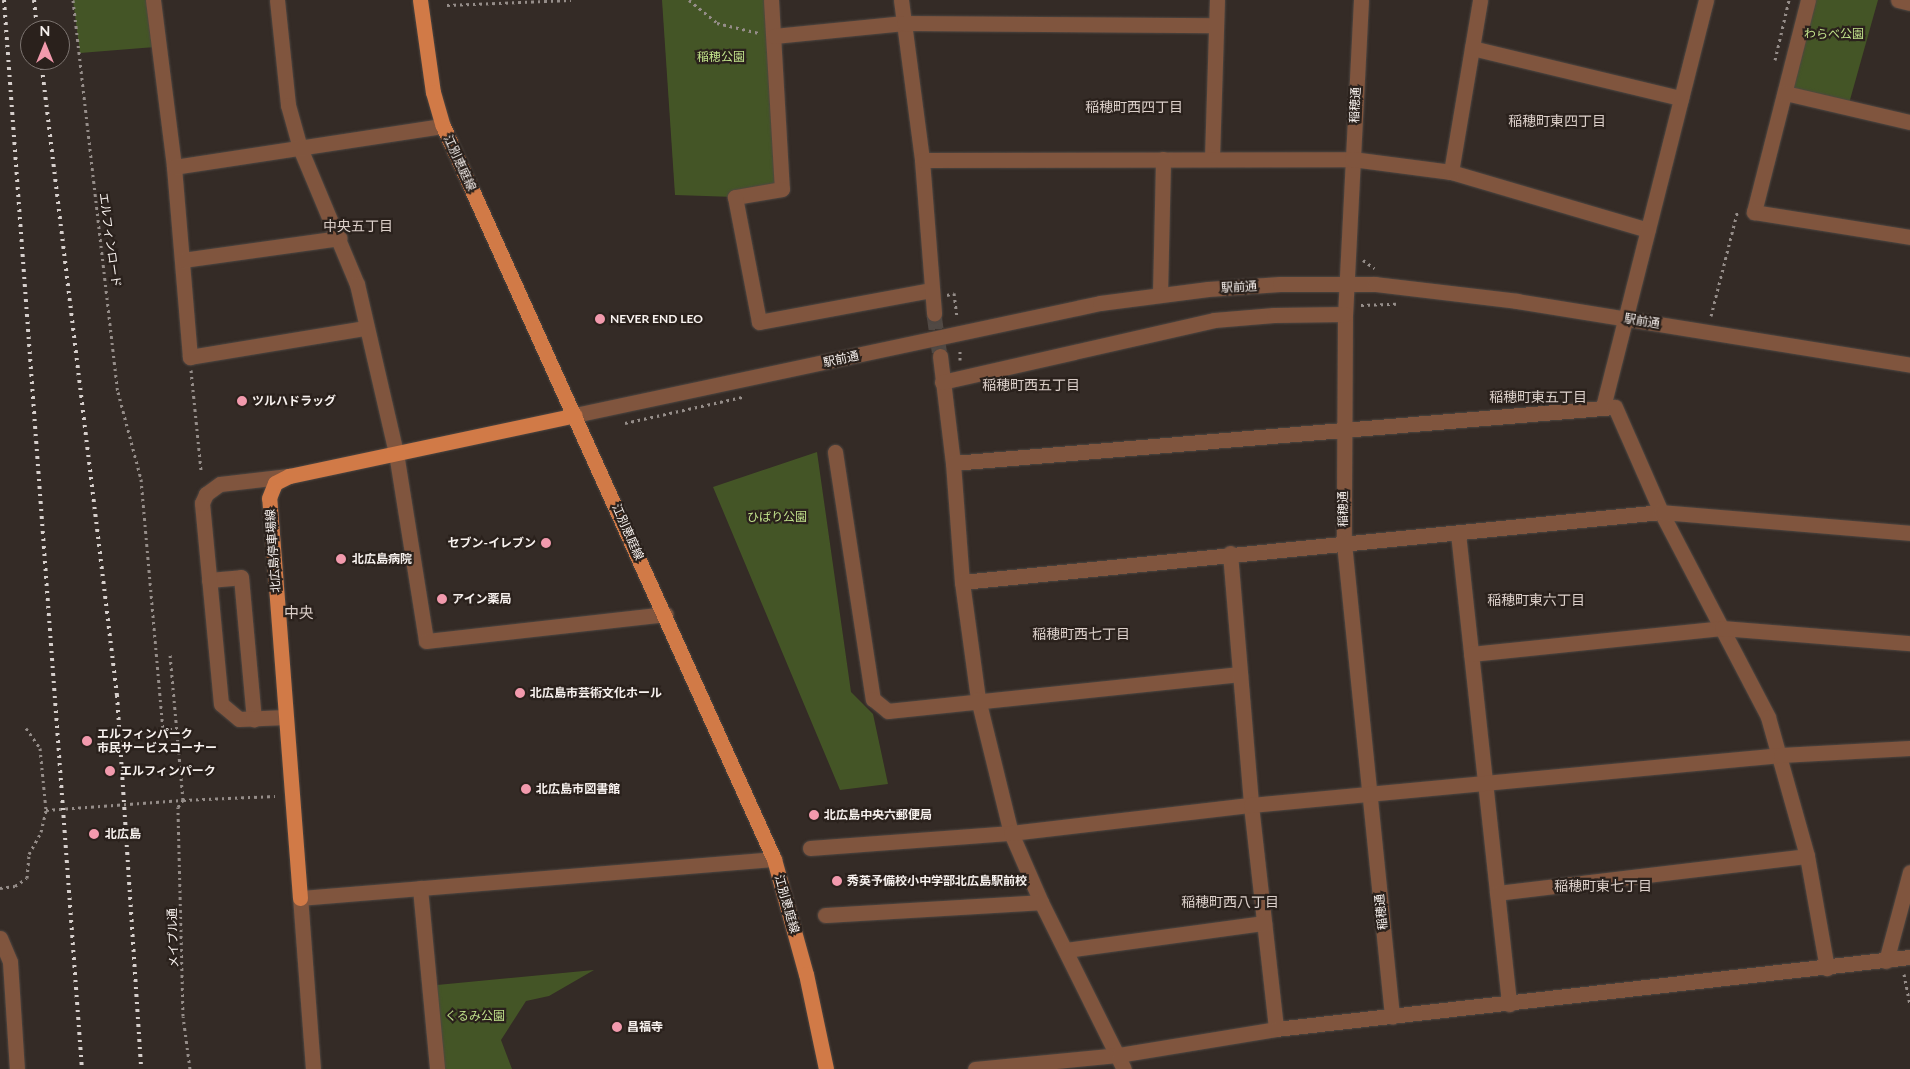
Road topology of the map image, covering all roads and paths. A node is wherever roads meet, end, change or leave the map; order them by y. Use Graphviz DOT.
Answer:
graph roads {
  1 [pos="73,0"];
  2 [pos="153,0"];
  3 [pos="277,0"];
  4 [pos="420,0"];
  5 [pos="571,0"];
  6 [pos="689,0"];
  7 [pos="771,0"];
  8 [pos="901,0"];
  9 [pos="1216,0"];
  10 [pos="1361,0"];
  11 [pos="1480,0"];
  12 [pos="1706,0"];
  13 [pos="1808,0"];
  14 [pos="1898,0"];
  15 [pos="1910,3"];
  16 [pos="447,5"];
  17 [pos="904,23"];
  18 [pos="1215,25"];
  19 [pos="774,36"];
  20 [pos="1472,48"];
  21 [pos="1785,93"];
  22 [pos="1681,98"];
  23 [pos="1910,122"];
  24 [pos="443,126"];
  25 [pos="300,148"];
  26 [pos="1212,158"];
  27 [pos="1164,159"];
  28 [pos="1352,159"];
  29 [pos="922,160"];
  30 [pos="174,167"];
  31 [pos="1450,172"];
  32 [pos="1648,230"];
  33 [pos="1910,237"];
  34 [pos="339,238"];
  35 [pos="183,260"];
  36 [pos="1347,283"];
  37 [pos="932,290"];
  38 [pos="1160,294"];
  39 [pos="934,314"];
  40 [pos="1344,314"];
  41 [pos="1625,318"];
  42 [pos="366,328"];
  43 [pos="970,348"];
  44 [pos="946,354"];
  45 [pos="190,357"];
  46 [pos="1910,365"];
  47 [pos="942,382"];
  48 [pos="750,396"];
  49 [pos="1603,407"];
  50 [pos="575,415"];
  51 [pos="625,423"];
  52 [pos="1343,428"];
  53 [pos="835,452"];
  54 [pos="396,453"];
  55 [pos="953,463"];
  56 [pos="201,471"];
  57 [pos="289,476"];
  58 [pos="1661,512"];
  59 [pos="1458,533"];
  60 [pos="1910,533"];
  61 [pos="1344,543"];
  62 [pos="1230,553"];
  63 [pos="209,580"];
  64 [pos="962,582"];
  65 [pos="665,614"];
  66 [pos="1722,628"];
  67 [pos="1910,643"];
  68 [pos="170,653"];
  69 [pos="1471,654"];
  70 [pos="1240,674"];
  71 [pos="978,699"];
  72 [pos="286,717"];
  73 [pos="254,719"];
  74 [pos="26,728"];
  75 [pos="177,729"];
  76 [pos="1910,748"];
  77 [pos="1781,755"];
  78 [pos="1485,784"];
  79 [pos="1368,794"];
  80 [pos="274,796"];
  81 [pos="183,800"];
  82 [pos="1251,805"];
  83 [pos="46,810"];
  84 [pos="1011,833"];
  85 [pos="810,848"];
  86 [pos="1807,856"];
  87 [pos="774,859"];
  88 [pos="1910,872"];
  89 [pos="0,888"];
  90 [pos="420,888"];
  91 [pos="1497,893"];
  92 [pos="300,898"];
  93 [pos="1041,902"];
  94 [pos="825,915"];
  95 [pos="1264,924"];
  96 [pos="0,938"];
  97 [pos="1066,950"];
  98 [pos="1899,958"];
  99 [pos="1827,968"];
  100 [pos="1509,1004"];
  101 [pos="1910,1005"];
  102 [pos="1392,1017"];
  103 [pos="1276,1030"];
  104 [pos="1118,1054"];
  105 [pos="17,1069"];
  106 [pos="190,1069"];
  107 [pos="313,1069"];
  108 [pos="436,1069"];
  109 [pos="826,1069"];
  110 [pos="975,1069"];
  111 [pos="1124,1069"];
  1 -- 75 [label="path, エルフィンロード"];
  2 -- 30 [label="street"];
  3 -- 25 [label="street"];
  4 -- 24 [label="main road, 江別恵庭線"];
  5 -- 16 [label="path"];
  6 -- 19 [label="path"];
  7 -- 19 [label="street"];
  8 -- 17 [label="street"];
  9 -- 18 [label="street"];
  10 -- 28 [label="street, 稲穂通"];
  11 -- 20 [label="street"];
  12 -- 22 [label="street"];
  13 -- 21 [label="street"];
  14 -- 15 [label="street"];
  17 -- 18 [label="street"];
  17 -- 19 [label="street"];
  17 -- 29 [label="street"];
  18 -- 26 [label="street"];
  19 -- 37 [label="street"];
  20 -- 22 [label="street"];
  20 -- 31 [label="street"];
  21 -- 23 [label="street"];
  21 -- 33 [label="street"];
  22 -- 32 [label="street"];
  24 -- 25 [label="street"];
  24 -- 50 [label="main road, 江別恵庭線"];
  25 -- 30 [label="street"];
  25 -- 34 [label="street"];
  26 -- 27 [label="street"];
  26 -- 28 [label="street"];
  27 -- 29 [label="street"];
  27 -- 38 [label="street"];
  28 -- 31 [label="street"];
  28 -- 36 [label="street, 稲穂通"];
  29 -- 37 [label="street"];
  30 -- 35 [label="street"];
  31 -- 32 [label="street"];
  32 -- 41 [label="street"];
  34 -- 35 [label="street"];
  34 -- 42 [label="street"];
  35 -- 45 [label="street"];
  36 -- 38 [label="street, 駅前通"];
  36 -- 40 [label="street, 稲穂通"];
  36 -- 41 [label="street, 駅前通"];
  37 -- 39 [label="street"];
  38 -- 50 [label="street, 駅前通"];
  40 -- 47 [label="street"];
  40 -- 52 [label="street, 稲穂通"];
  41 -- 46 [label="street, 駅前通"];
  41 -- 49 [label="street"];
  42 -- 45 [label="street"];
  42 -- 54 [label="street"];
  43 -- 44 [label="path"];
  44 -- 47 [label="street"];
  45 -- 56 [label="path"];
  47 -- 55 [label="street"];
  48 -- 51 [label="path"];
  49 -- 52 [label="street"];
  49 -- 58 [label="street"];
  50 -- 54 [label="main road, 北広島停車場線"];
  50 -- 65 [label="main road, 江別恵庭線"];
  52 -- 55 [label="street"];
  52 -- 61 [label="street, 稲穂通"];
  53 -- 71 [label="street"];
  54 -- 57 [label="main road, 北広島停車場線"];
  54 -- 65 [label="street"];
  55 -- 64 [label="street"];
  57 -- 63 [label="street"];
  57 -- 72 [label="main road, 北広島停車場線"];
  58 -- 59 [label="street"];
  58 -- 60 [label="street"];
  58 -- 66 [label="street"];
  59 -- 61 [label="street"];
  59 -- 69 [label="street"];
  61 -- 62 [label="street"];
  61 -- 79 [label="street, 稲穂通"];
  62 -- 64 [label="street"];
  62 -- 70 [label="street"];
  63 -- 73 [label="street"];
  63 -- 73 [label="street"];
  64 -- 71 [label="street"];
  65 -- 87 [label="main road, 江別恵庭線"];
  66 -- 67 [label="street"];
  66 -- 69 [label="street"];
  66 -- 77 [label="street"];
  68 -- 75 [label="path"];
  69 -- 78 [label="street"];
  70 -- 71 [label="street"];
  70 -- 82 [label="street"];
  71 -- 84 [label="street"];
  72 -- 73 [label="street"];
  72 -- 92 [label="main road, 北広島停車場線"];
  74 -- 83 [label="path"];
  75 -- 81 [label="path"];
  76 -- 77 [label="street"];
  77 -- 78 [label="street"];
  77 -- 86 [label="street"];
  78 -- 79 [label="street"];
  78 -- 91 [label="street"];
  79 -- 82 [label="street"];
  79 -- 102 [label="street, 稲穂通"];
  80 -- 81 [label="path"];
  81 -- 83 [label="path"];
  81 -- 106 [label="path, メイプル通"];
  82 -- 84 [label="street"];
  82 -- 95 [label="street"];
  83 -- 89 [label="path"];
  84 -- 85 [label="street"];
  84 -- 93 [label="street"];
  86 -- 91 [label="street"];
  86 -- 99 [label="street"];
  87 -- 90 [label="street"];
  87 -- 109 [label="main road, 江別恵庭線"];
  88 -- 98 [label="street"];
  90 -- 92 [label="street"];
  90 -- 108 [label="street"];
  91 -- 100 [label="street"];
  92 -- 107 [label="street"];
  93 -- 94 [label="street"];
  93 -- 97 [label="street"];
  95 -- 97 [label="street"];
  95 -- 103 [label="street"];
  96 -- 105 [label="street"];
  97 -- 104 [label="street"];
  98 -- 99 [label="street"];
  98 -- 101 [label="path"];
  99 -- 100 [label="street"];
  100 -- 102 [label="street"];
  102 -- 103 [label="street"];
  103 -- 104 [label="street"];
  104 -- 110 [label="street"];
  104 -- 111 [label="street"];
}
